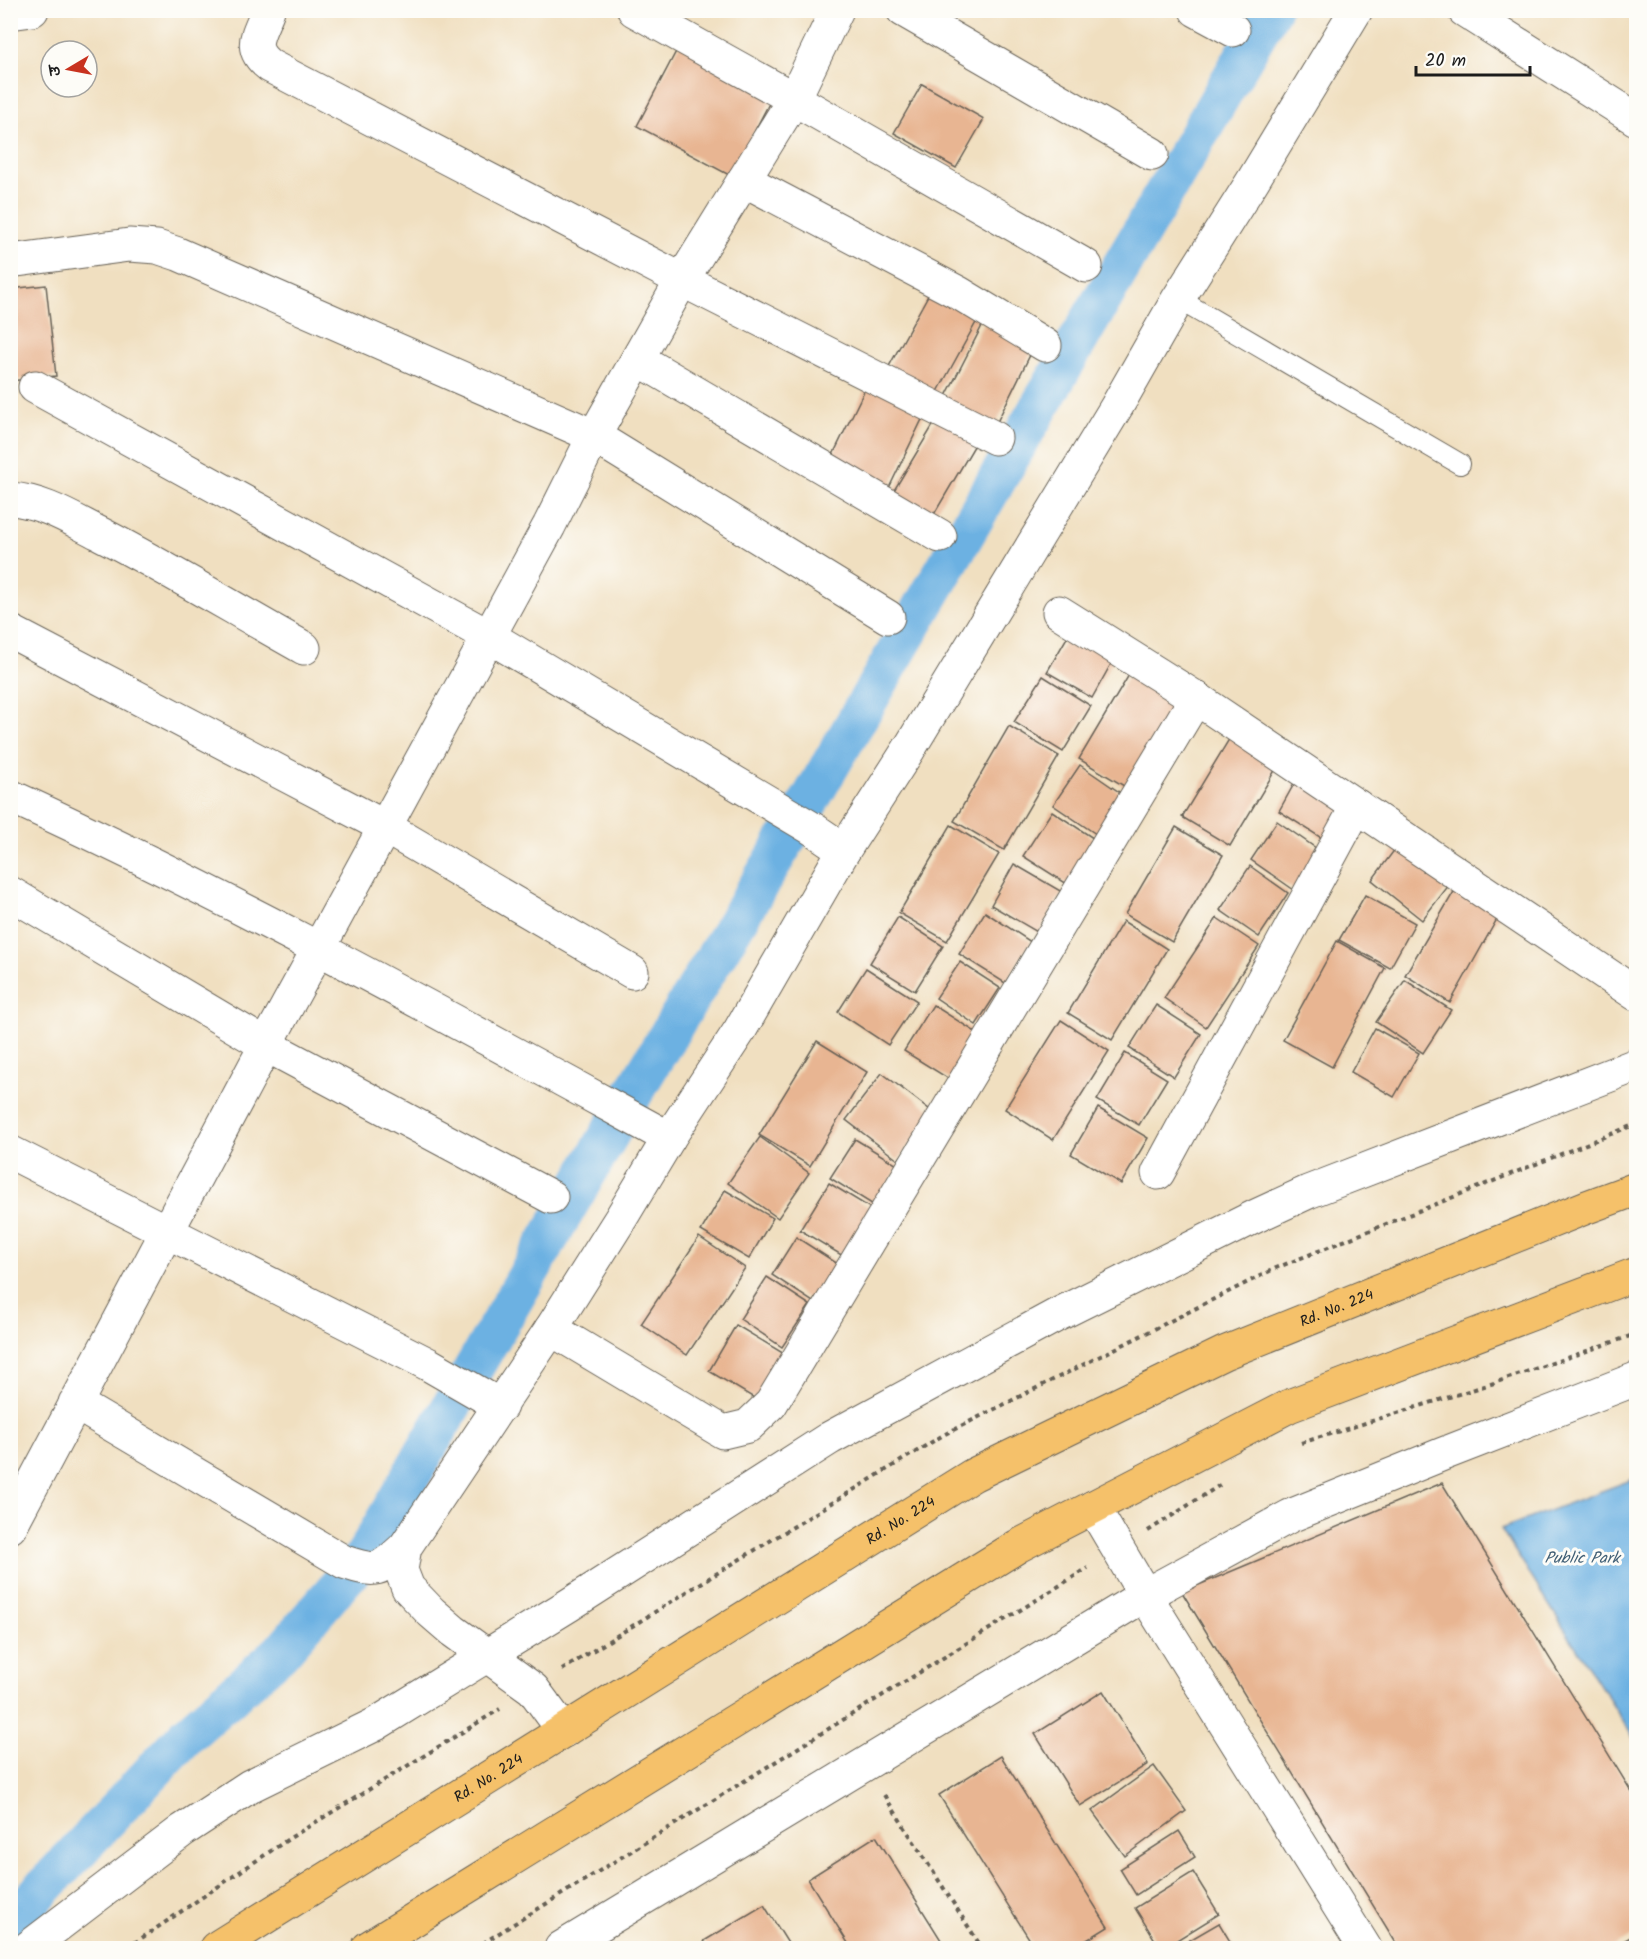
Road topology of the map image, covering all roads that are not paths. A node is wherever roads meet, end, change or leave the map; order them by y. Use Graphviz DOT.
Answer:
graph roads {
  1 [pos="32,10"];
  2 [pos="268,10"];
  3 [pos="634,10"];
  4 [pos="837,10"];
  5 [pos="903,10"];
  6 [pos="1196,10"];
  7 [pos="1356,10"];
  8 [pos="1464,10"];
  9 [pos="10,13"];
  10 [pos="1233,30"];
  11 [pos="794,99"];
  12 [pos="1636,119"];
  13 [pos="1152,154"];
  14 [pos="744,180"];
  15 [pos="10,261"];
  16 [pos="1086,266"];
  17 [pos="682,280"];
  18 [pos="1179,299"];
  19 [pos="1044,345"];
  20 [pos="638,359"];
  21 [pos="35,387"];
  22 [pos="594,436"];
  23 [pos="995,438"];
  24 [pos="1460,464"];
  25 [pos="10,499"];
  26 [pos="940,536"];
  27 [pos="1059,612"];
  28 [pos="888,617"];
  29 [pos="10,631"];
  30 [pos="490,637"];
  31 [pos="304,648"];
  32 [pos="1196,698"];
  33 [pos="10,796"];
  34 [pos="1357,806"];
  35 [pos="385,827"];
  36 [pos="844,850"];
  37 [pos="10,893"];
  38 [pos="319,948"];
  39 [pos="632,972"];
  40 [pos="1636,993"];
  41 [pos="266,1045"];
  42 [pos="1636,1065"];
  43 [pos="669,1138"];
  44 [pos="10,1152"];
  45 [pos="1158,1173"];
  46 [pos="1636,1189"];
  47 [pos="551,1197"];
  48 [pos="167,1230"];
  49 [pos="1636,1274"];
  50 [pos="551,1329"];
  51 [pos="1636,1379"];
  52 [pos="75,1403"];
  53 [pos="501,1406"];
  54 [pos="1093,1507"];
  55 [pos="10,1527"];
  56 [pos="405,1546"];
  57 [pos="1145,1596"];
  58 [pos="487,1656"];
  59 [pos="564,1731"];
  60 [pos="28,1948"];
  61 [pos="216,1948"];
  62 [pos="368,1948"];
  63 [pos="561,1948"];
  64 [pos="1365,1948"];
  1 -- 9 [label="street"];
  2 -- 17 [label="street"];
  3 -- 11 [label="street"];
  4 -- 11 [label="street"];
  5 -- 13 [label="street"];
  6 -- 10 [label="street"];
  7 -- 18 [label="street"];
  8 -- 12 [label="street"];
  11 -- 14 [label="street"];
  11 -- 16 [label="street"];
  14 -- 17 [label="street"];
  14 -- 19 [label="street"];
  15 -- 22 [label="street"];
  17 -- 20 [label="street"];
  17 -- 23 [label="street"];
  18 -- 24 [label="lane"];
  18 -- 36 [label="street"];
  20 -- 22 [label="street"];
  20 -- 26 [label="street"];
  21 -- 30 [label="street"];
  22 -- 28 [label="street"];
  22 -- 30 [label="street"];
  25 -- 31 [label="street"];
  27 -- 32 [label="street"];
  29 -- 35 [label="street"];
  30 -- 35 [label="street"];
  30 -- 36 [label="street"];
  32 -- 34 [label="street"];
  32 -- 50 [label="street"];
  33 -- 38 [label="street"];
  34 -- 40 [label="street"];
  34 -- 45 [label="street"];
  35 -- 38 [label="street"];
  35 -- 39 [label="street"];
  36 -- 43 [label="street"];
  37 -- 41 [label="street"];
  38 -- 41 [label="street"];
  38 -- 43 [label="street"];
  41 -- 47 [label="street"];
  41 -- 48 [label="street"];
  42 -- 58 [label="street"];
  43 -- 50 [label="street"];
  44 -- 48 [label="street"];
  46 -- 59 [label="main road, Rd. No. 224"];
  48 -- 52 [label="street"];
  48 -- 53 [label="street"];
  49 -- 54 [label="main road"];
  50 -- 53 [label="street"];
  51 -- 57 [label="street"];
  52 -- 55 [label="street"];
  52 -- 56 [label="street"];
  53 -- 56 [label="street"];
  54 -- 57 [label="street"];
  54 -- 62 [label="main road"];
  56 -- 58 [label="street"];
  57 -- 63 [label="street"];
  57 -- 64 [label="street"];
  58 -- 59 [label="street"];
  58 -- 60 [label="street"];
  59 -- 61 [label="main road, Rd. No. 224"];
}
